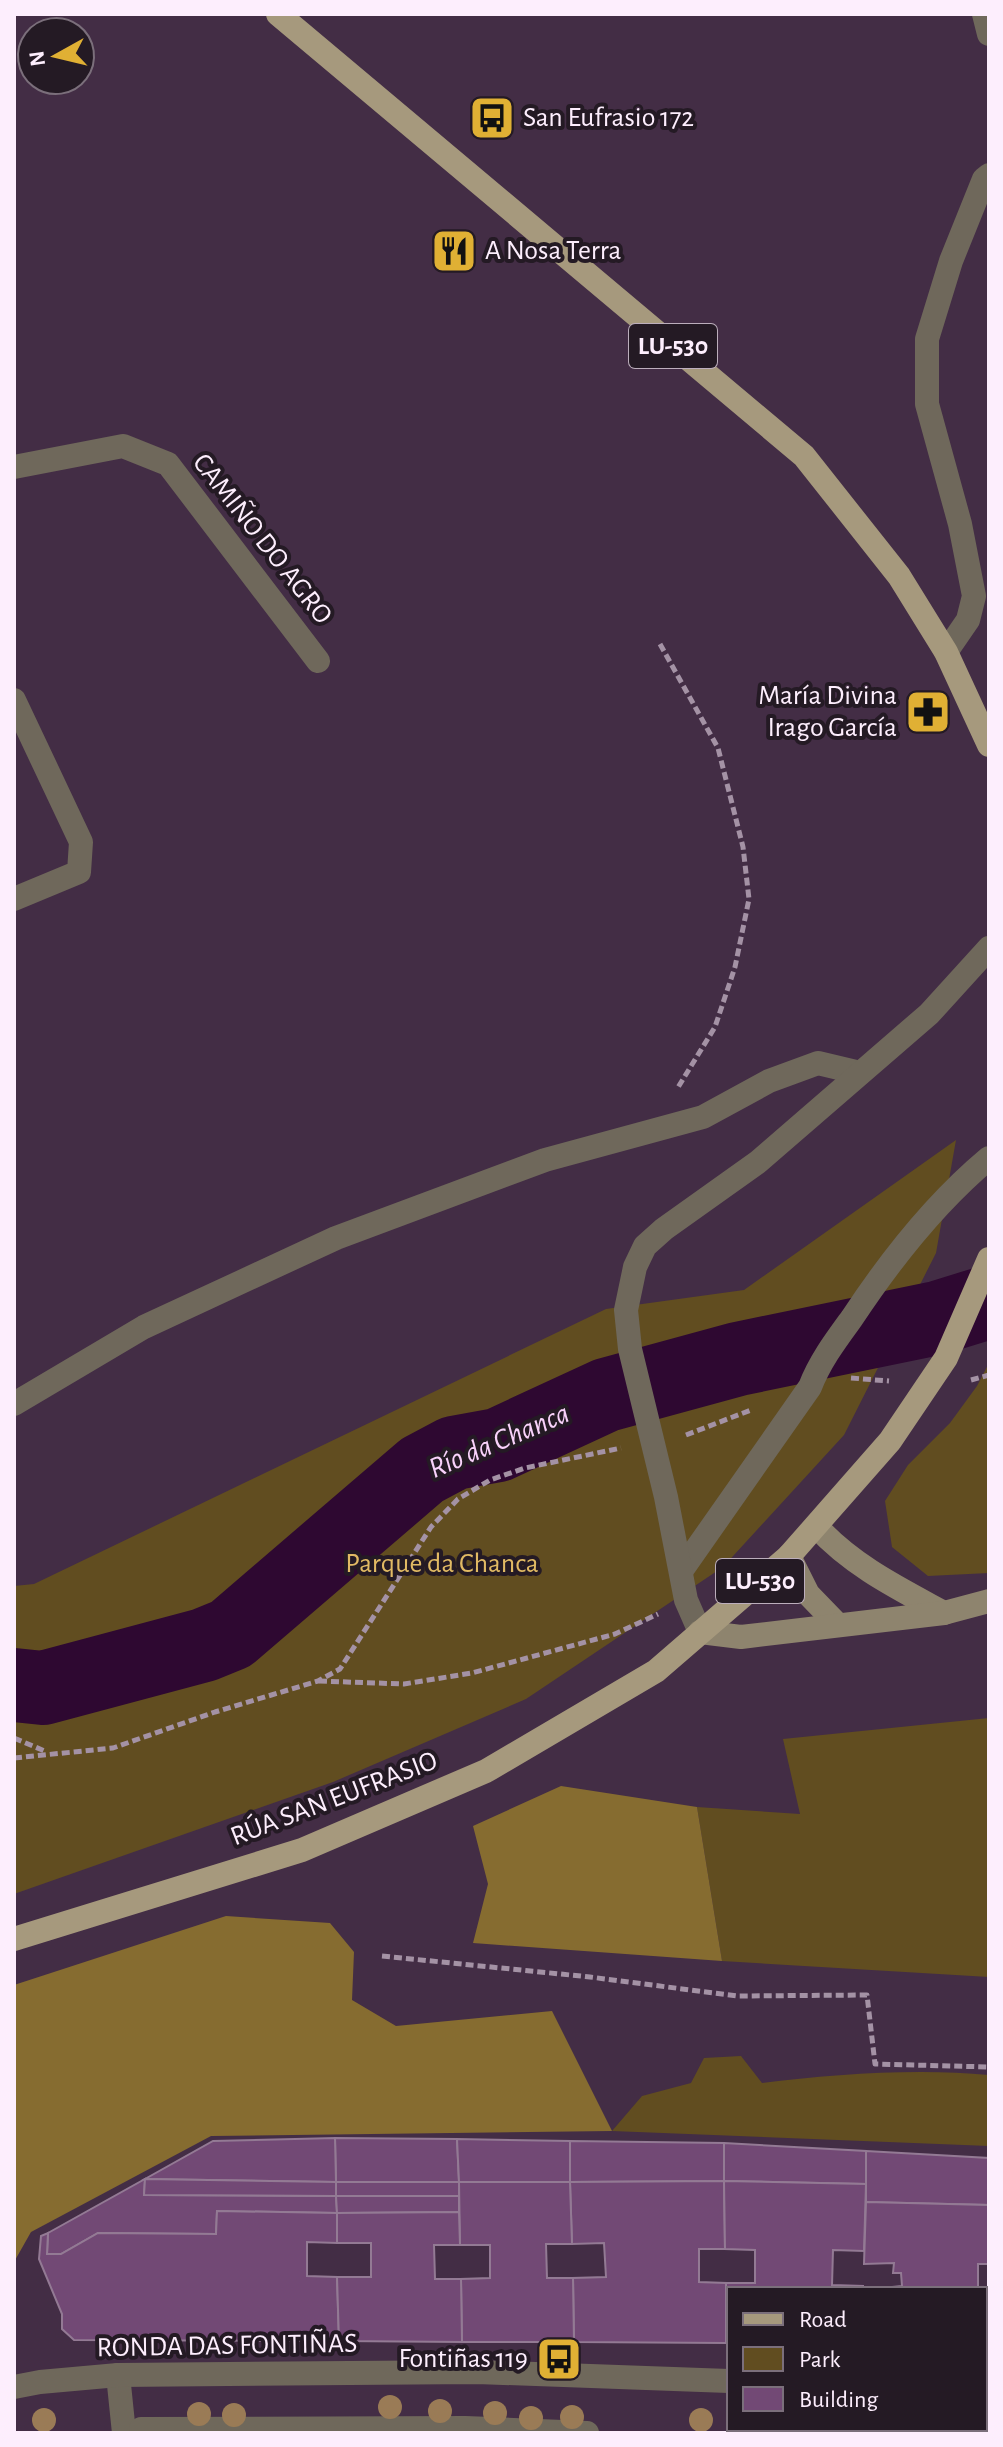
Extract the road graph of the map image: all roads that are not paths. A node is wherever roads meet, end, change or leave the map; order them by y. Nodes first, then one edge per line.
1 (278, 14) edge
2 (984, 14) edge
3 (989, 34) edge
4 (989, 175) edge
5 (14, 467) edge
6 (946, 652) junction
7 (318, 661) dead end
8 (14, 700) edge
9 (989, 745) edge
10 (14, 899) edge
11 (989, 948) edge
12 (860, 1073) junction
13 (989, 1158) edge
14 (989, 1259) edge
15 (14, 1404) edge
16 (817, 1527) junction
17 (789, 1556) junction
18 (681, 1571) junction
19 (989, 1601) edge
20 (944, 1613) junction
21 (838, 1625) junction
22 (700, 1632) junction
23 (14, 1939) edge
24 (118, 2375) junction
25 (727, 2381) edge
26 (14, 2387) edge
27 (132, 2431) edge
28 (587, 2433) edge

1 - 6 main road, LU-530
2 - 3 street
4 - 6 street
5 - 7 street, CAMIÑO DO AGRO
6 - 9 main road, LU-530
8 - 10 street
11 - 12 street
12 - 15 street
12 - 18 street
13 - 18 street
14 - 16 main road, LU-530
16 - 17 main road, LU-530
16 - 20 street
17 - 21 street
17 - 22 main road, LU-530
18 - 22 street
19 - 20 street
20 - 21 street
21 - 22 street
22 - 23 main road, RÚA SAN EUFRASIO
24 - 25 street, RONDA DAS FONTIÑAS
24 - 26 street, RONDA DAS FONTIÑAS
24 - 27 street
27 - 28 street

